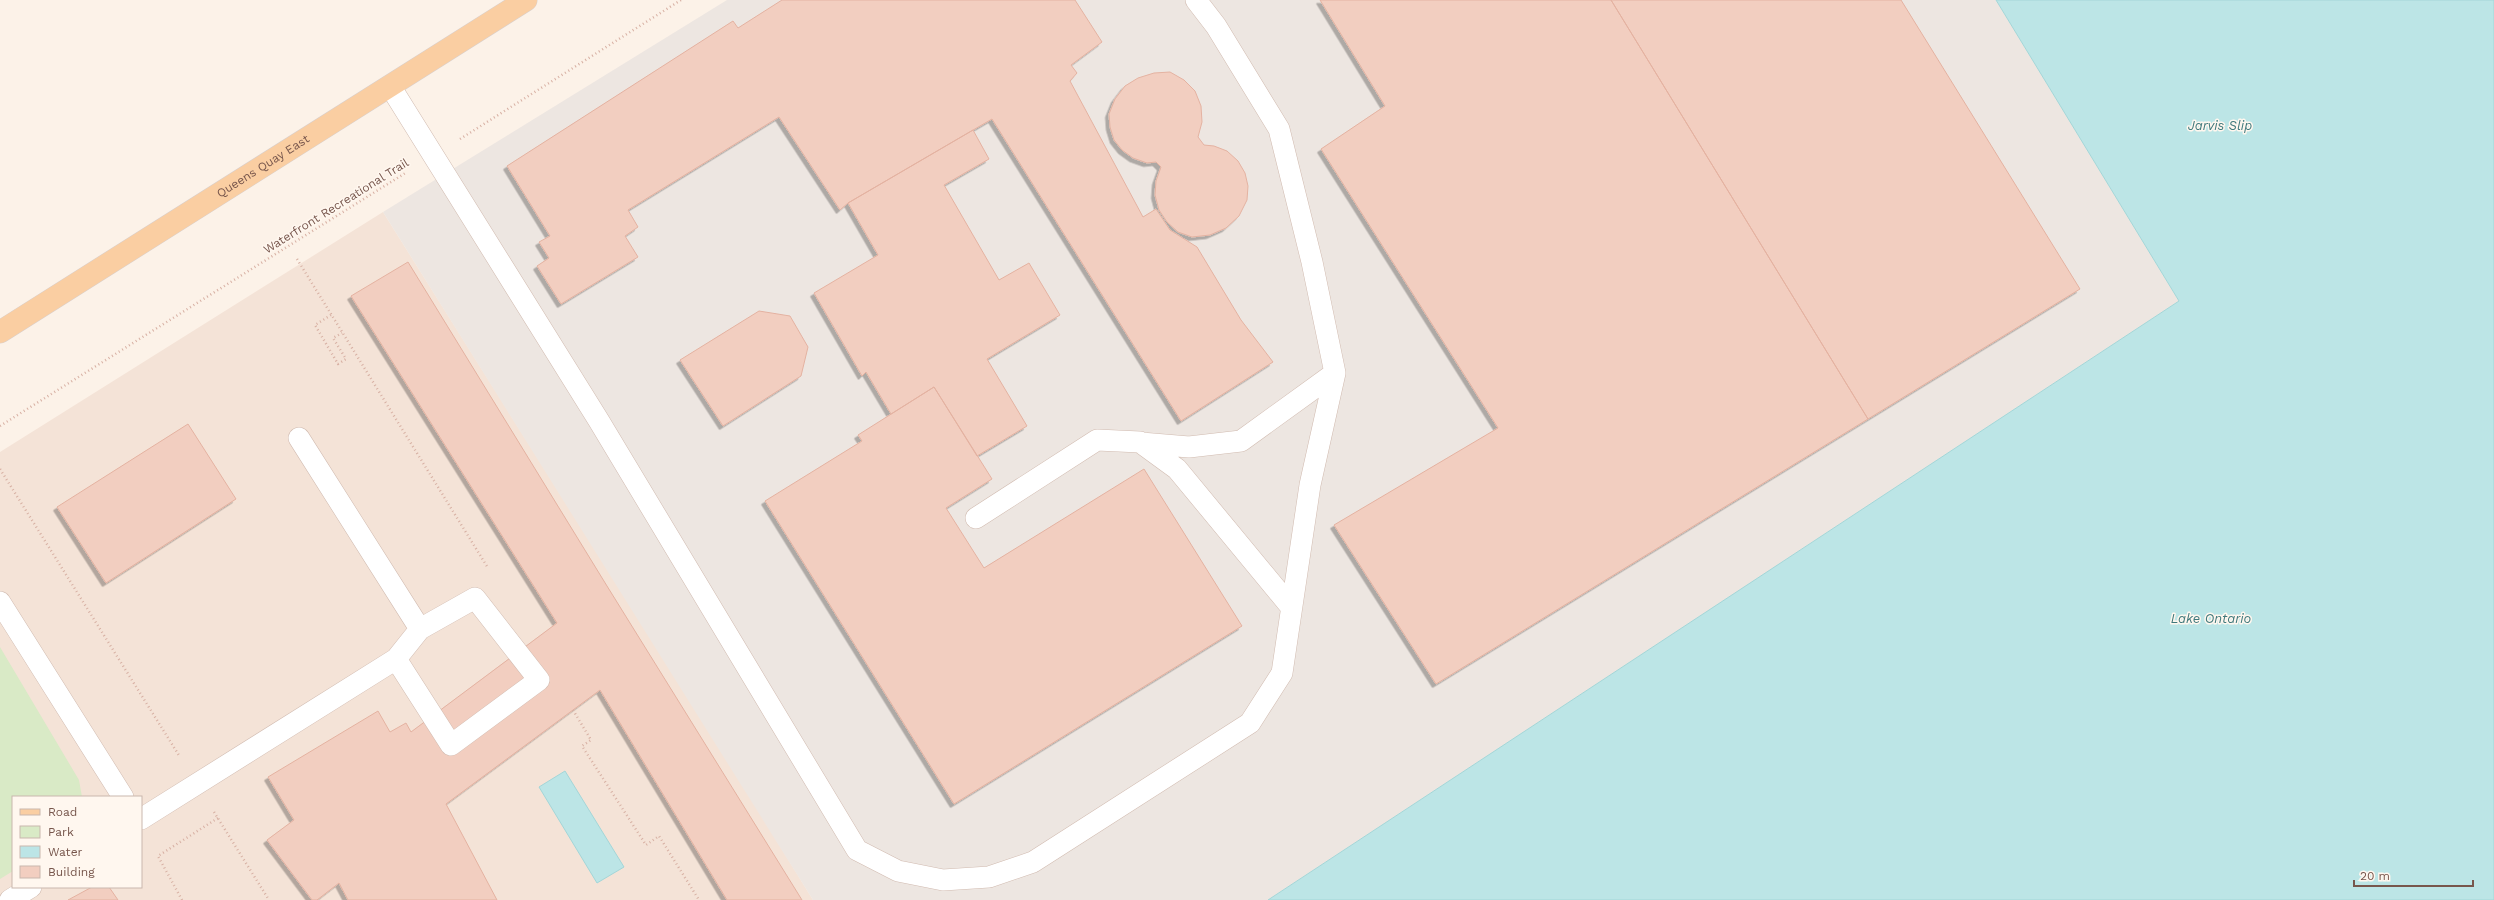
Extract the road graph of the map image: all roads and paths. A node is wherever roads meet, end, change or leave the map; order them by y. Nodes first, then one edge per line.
1 (526, 0) edge
2 (681, 0) edge
3 (1196, 0) edge
4 (390, 86) junction
5 (433, 156) junction
6 (297, 259) dead end
7 (331, 315) junction
8 (0, 332) edge
9 (342, 333) junction
10 (1335, 373) junction
11 (0, 426) edge
12 (299, 438) dead end
13 (1140, 442) junction
14 (0, 469) edge
15 (976, 518) dead end
16 (475, 598) junction
17 (0, 602) edge
18 (1292, 608) junction
19 (420, 629) junction
20 (396, 660) junction
21 (573, 710) dead end
22 (197, 784) junction
23 (122, 796) edge
24 (142, 818) edge
25 (218, 818) junction
26 (29, 888) edge
27 (10, 900) edge
28 (182, 900) edge
29 (268, 900) edge
30 (699, 900) edge

1 - 4 main road, Queens Quay East
2 - 5 path, Waterfront Recreational Trail
3 - 10 lane
4 - 5 lane
4 - 8 main road, Queens Quay East
5 - 11 path, Waterfront Recreational Trail
5 - 18 lane
6 - 7 path
7 - 9 path
7 - 9 path
9 - 16 path
10 - 13 lane
10 - 18 lane
12 - 19 lane
13 - 15 lane
13 - 18 lane
14 - 22 path
16 - 19 lane
16 - 20 lane
17 - 23 lane
19 - 20 lane
20 - 22 lane
21 - 30 path
22 - 24 lane
22 - 25 path
25 - 28 path
25 - 29 path
26 - 27 lane

